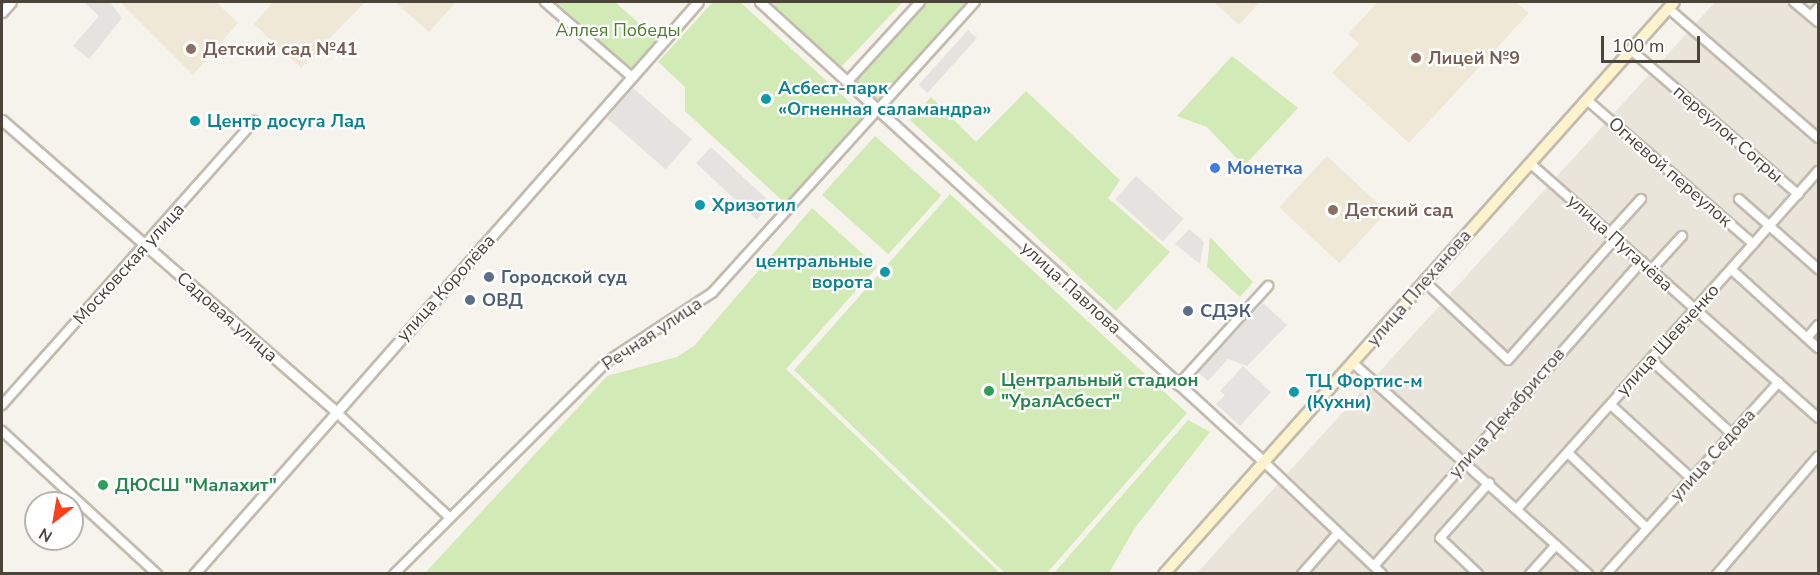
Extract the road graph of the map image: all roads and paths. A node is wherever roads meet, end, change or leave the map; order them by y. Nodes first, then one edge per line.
1 (11, 2) edge
2 (545, 2) edge
3 (698, 2) edge
4 (760, 2) edge
5 (920, 2) edge
6 (975, 2) edge
7 (1794, 2) edge
8 (1671, 5) edge
9 (1818, 8) edge
10 (2, 12) edge
11 (1811, 16) junction
12 (1818, 22) edge
13 (1631, 50) junction
14 (632, 77) junction
15 (847, 82) junction
16 (1587, 100) junction
17 (877, 111) junction
18 (2, 120) edge
19 (254, 121) dead end
20 (1818, 138) edge
21 (1530, 163) junction
22 (1818, 171) edge
23 (1798, 194) junction
24 (1641, 199) dead end
25 (1739, 199) dead end
26 (1770, 225) junction
27 (1613, 235) junction
28 (1682, 236) dead end
29 (1753, 244) junction
30 (146, 246) junction
31 (1642, 261) junction
32 (1651, 270) junction
33 (1732, 270) junction
34 (1818, 270) edge
35 (1424, 281) junction
36 (1268, 286) dead end
37 (1695, 310) junction
38 (1818, 325) edge
39 (1807, 338) junction
40 (1818, 348) edge
41 (1651, 360) junction
42 (1353, 363) junction
43 (1779, 382) junction
44 (1178, 385) junction
45 (2, 405) edge
46 (1611, 405) junction
47 (335, 411) junction
48 (1818, 418) edge
49 (2, 431) edge
50 (1732, 434) junction
51 (1568, 453) junction
52 (1818, 456) edge
53 (1263, 461) junction
54 (1464, 461) junction
55 (1692, 479) junction
56 (1489, 483) junction
57 (1517, 509) junction
58 (449, 517) junction
59 (1647, 528) junction
60 (1338, 533) junction
61 (1556, 545) junction
62 (1374, 566) junction
63 (157, 573) edge
64 (194, 573) edge
65 (394, 573) edge
66 (1164, 573) edge
67 (1302, 573) edge
68 (1382, 573) edge
69 (1478, 573) edge
70 (1530, 573) edge
71 (1588, 573) edge
72 (1606, 573) edge
73 (1717, 573) edge

1 - 10 street
2 - 14 street
3 - 14 street, улица Королёва
4 - 15 street, улица Павлова
5 - 15 street
6 - 17 street, Речная улица
7 - 11 street
8 - 13 main road, улица Плеханова
8 - 20 street
9 - 11 street
11 - 12 street
13 - 16 main road, улица Плеханова
13 - 23 street, переулок Согры
14 - 47 street, улица Королёва
15 - 17 street, улица Павлова
16 - 21 main road, улица Плеханова
16 - 29 street, Огневой переулок
17 - 44 street, улица Павлова
17 - 58 street, Речная улица
18 - 30 street, Садовая улица
19 - 30 street, Московская улица
21 - 27 street, улица Пугачёва
21 - 35 main road, улица Плеханова
22 - 23 street, улица Шевченко
23 - 26 street, улица Шевченко
24 - 27 street
25 - 26 street, Огневой переулок
26 - 29 street, улица Шевченко
26 - 34 street, Огневой переулок
27 - 31 street, улица Пугачёва
27 - 35 street
28 - 32 street
29 - 33 street, улица Шевченко
30 - 45 street, Московская улица
30 - 47 street, Садовая улица
31 - 32 street, улица Пугачёва
31 - 54 street, улица Декабристов
32 - 37 street, улица Пугачёва
33 - 37 street, улица Шевченко
33 - 39 street
35 - 42 main road, улица Плеханова
36 - 44 street
37 - 41 street, улица Шевченко
37 - 43 street, улица Пугачёва
38 - 39 street
39 - 40 street
41 - 46 street, улица Шевченко
41 - 50 street
42 - 53 main road, улица Плеханова
42 - 54 street
43 - 48 street, улица Пугачёва
43 - 50 street, улица Седова
44 - 53 street, улица Павлова
46 - 51 street, улица Шевченко
46 - 55 street
47 - 58 street, Садовая улица
47 - 64 street, улица Королёва
49 - 63 street
50 - 55 street, улица Седова
51 - 57 street, улица Шевченко
51 - 59 street
52 - 73 street
53 - 60 street, улица Павлова
53 - 66 main road, улица Плеханова
54 - 56 street
54 - 62 street, улица Декабристов
55 - 59 street, улица Седова
56 - 57 street
56 - 69 street
57 - 61 street
58 - 65 street, Речная улица
59 - 72 street, улица Седова
60 - 62 street, улица Павлова
60 - 67 street
61 - 70 street
61 - 71 street
62 - 68 street, улица Павлова

